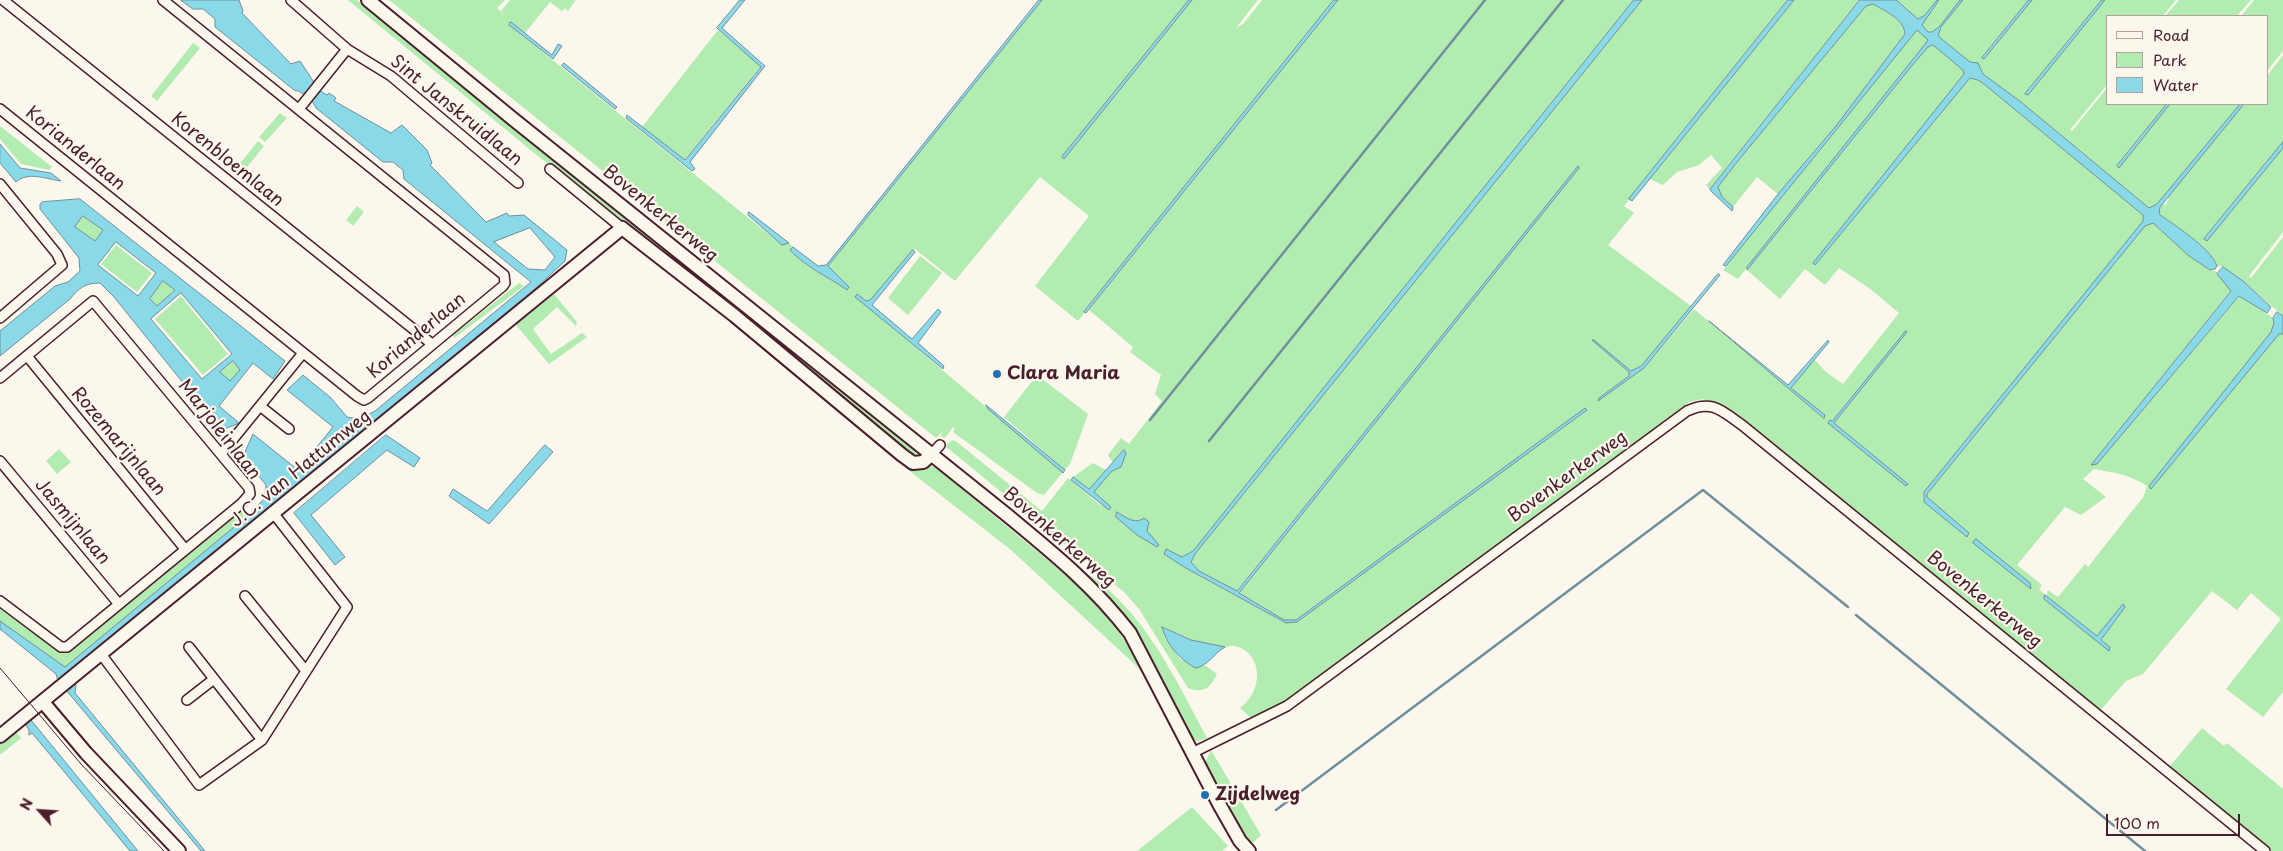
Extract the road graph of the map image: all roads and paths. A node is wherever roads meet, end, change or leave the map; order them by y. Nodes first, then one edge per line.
1 (3, 0) edge
2 (164, 0) edge
3 (291, 0) edge
4 (368, 0) edge
5 (347, 49) junction
6 (0, 109) edge
7 (299, 109) junction
8 (550, 168) dead end
9 (518, 183) dead end
10 (0, 184) edge
11 (622, 228) junction
12 (0, 318) edge
13 (432, 344) junction
14 (303, 353) junction
15 (26, 356) junction
16 (0, 378) edge
17 (260, 406) junction
18 (289, 428) dead end
19 (936, 449) junction
20 (221, 454) junction
21 (0, 461) edge
22 (274, 514) junction
23 (185, 549) junction
24 (245, 596) dead end
25 (0, 602) edge
26 (118, 603) junction
27 (189, 647) dead end
28 (101, 654) junction
29 (306, 670) junction
30 (214, 679) junction
31 (187, 700) dead end
32 (43, 702) junction
33 (0, 736) edge
34 (262, 740) junction
35 (1192, 753) junction
36 (179, 851) edge
37 (1249, 851) edge
38 (2265, 851) edge

1 - 13 street, Korenbloemlaan
2 - 7 street, Korianderlaan
3 - 5 street, Sint Janskruidlaan
4 - 19 street, Bovenkerkerweg
5 - 7 street
5 - 9 street, Sint Janskruidlaan
6 - 14 street, Korianderlaan
7 - 13 street, Korianderlaan
8 - 11 street, Bovenkerkerweg
10 - 12 street
11 - 19 street, Bovenkerkerweg
11 - 22 street, J.C. van Hattumweg
13 - 14 street, Korianderlaan
14 - 17 street
15 - 16 street, Marjoleinlaan
15 - 20 street, Marjoleinlaan
15 - 23 street, Rozemarijnlaan
17 - 18 street
17 - 20 street
19 - 35 street, Bovenkerkerweg
20 - 23 street, Marjoleinlaan
21 - 26 street, Jasmijnlaan
22 - 28 street, J.C. van Hattumweg
22 - 29 street
23 - 26 street, Marjoleinlaan
24 - 29 street
25 - 26 street, Marjoleinlaan
27 - 30 street
28 - 32 street, J.C. van Hattumweg
28 - 34 street
29 - 34 street
30 - 31 street
30 - 34 street
32 - 33 street, J.C. van Hattumweg
32 - 36 street
35 - 37 street
35 - 38 street, Bovenkerkerweg

